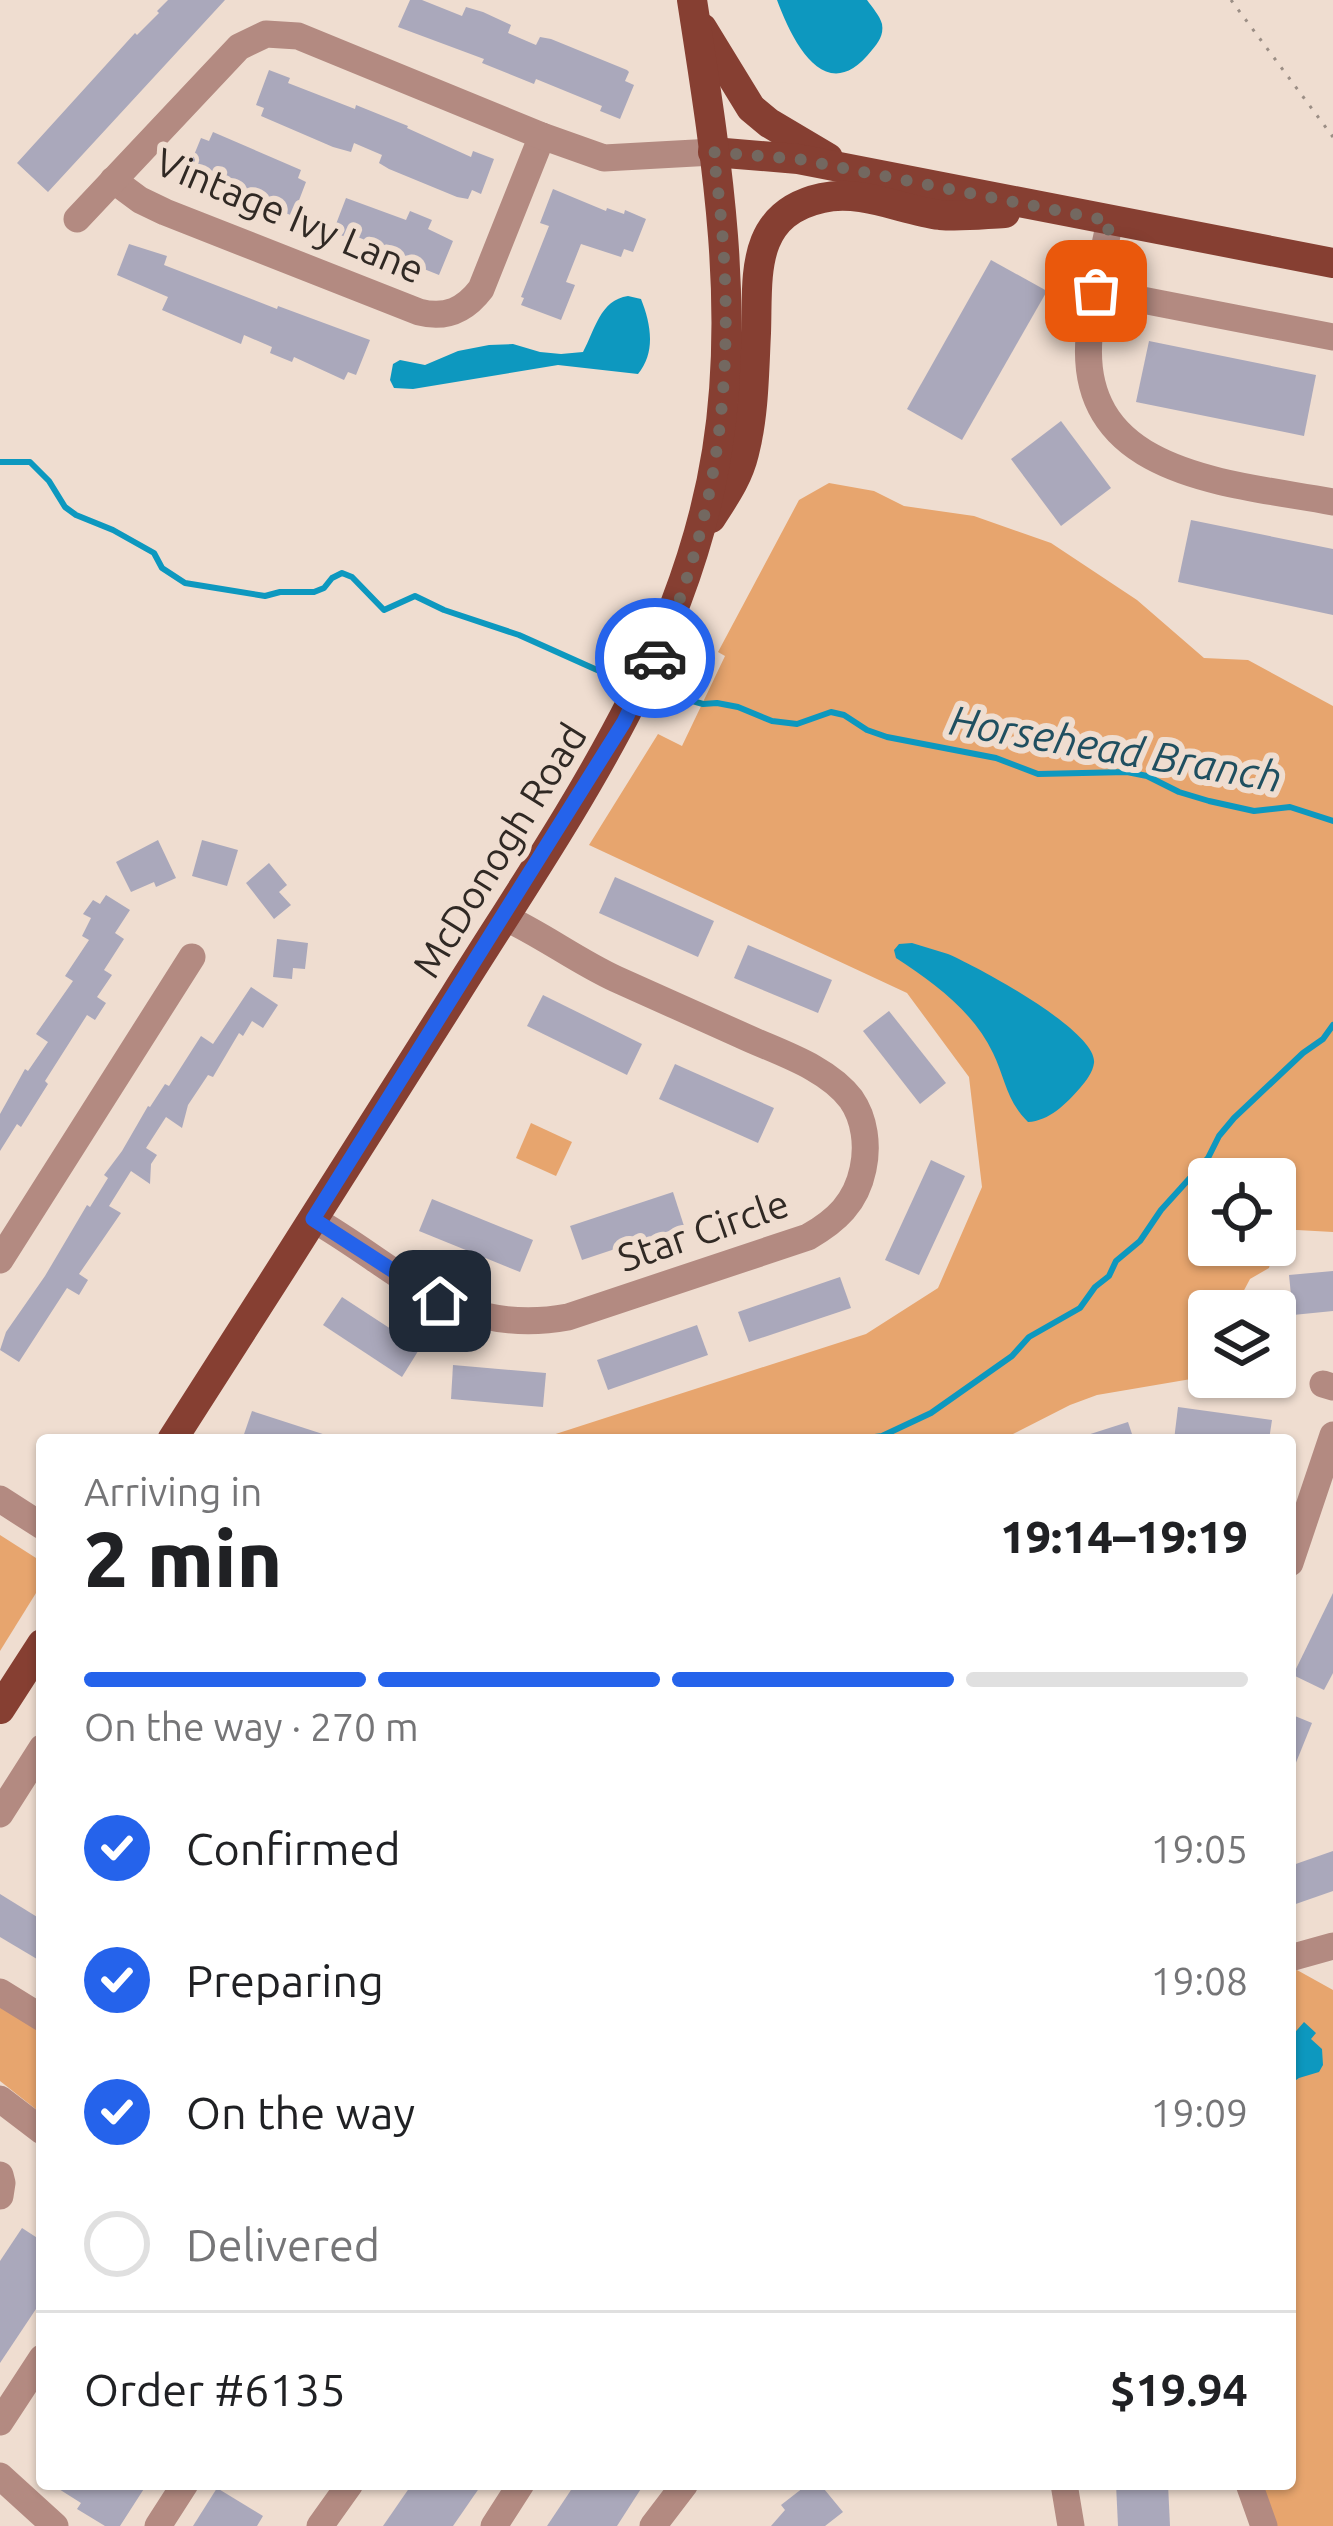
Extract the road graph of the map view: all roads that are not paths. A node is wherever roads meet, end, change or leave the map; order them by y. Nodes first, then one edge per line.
1 (693, 7) edge
2 (542, 136) junction
3 (713, 152) junction
4 (849, 170) junction
5 (113, 180) junction
6 (1062, 211) junction
7 (76, 219) dead end
8 (1110, 221) junction
9 (1333, 263) edge
10 (1096, 291) junction
11 (1333, 337) edge
12 (1333, 502) edge
13 (698, 538) junction
14 (504, 917) junction
15 (192, 957) dead end
16 (313, 1219) junction
17 (0, 1260) edge
18 (176, 1434) edge
19 (1333, 1435) edge
20 (0, 1499) edge
21 (36, 1522) edge
22 (1296, 1527) edge
23 (36, 1653) edge
24 (0, 1709) edge
25 (36, 1757) edge
26 (0, 1814) edge
27 (1333, 1946) edge
28 (1296, 1956) edge
29 (0, 1992) edge
30 (36, 2014) edge
31 (0, 2099) edge
32 (36, 2127) edge
33 (0, 2174) edge
34 (0, 2196) edge
35 (36, 2367) edge
36 (0, 2422) edge
37 (0, 2476) edge
38 (181, 2490) edge
39 (346, 2490) edge
40 (516, 2490) edge
41 (680, 2490) edge
42 (1065, 2490) edge
43 (1251, 2490) edge
44 (55, 2526) edge
45 (158, 2526) edge
46 (320, 2526) edge
47 (494, 2526) edge
48 (653, 2526) edge
49 (1071, 2526) edge
50 (1264, 2526) edge

1 - 3 main road, McDonogh Road
1 - 4 main road
2 - 3 street
2 - 5 street
2 - 5 street, Vintage Ivy Lane
3 - 4 main road
3 - 13 main road, McDonogh Road
4 - 6 main road
5 - 7 street
6 - 8 main road
6 - 13 main road
8 - 9 main road
8 - 10 street
10 - 11 street
10 - 12 street
13 - 14 main road, McDonogh Road
14 - 16 main road, McDonogh Road
14 - 16 street, Star Circle
15 - 17 street
16 - 18 main road, McDonogh Road
19 - 22 street
20 - 21 street
23 - 24 main road
25 - 26 street
27 - 28 street
29 - 30 street
31 - 32 street
33 - 34 street
35 - 36 street
37 - 44 street
38 - 45 street
39 - 46 street
40 - 47 street
41 - 48 street
42 - 49 street
43 - 50 street

